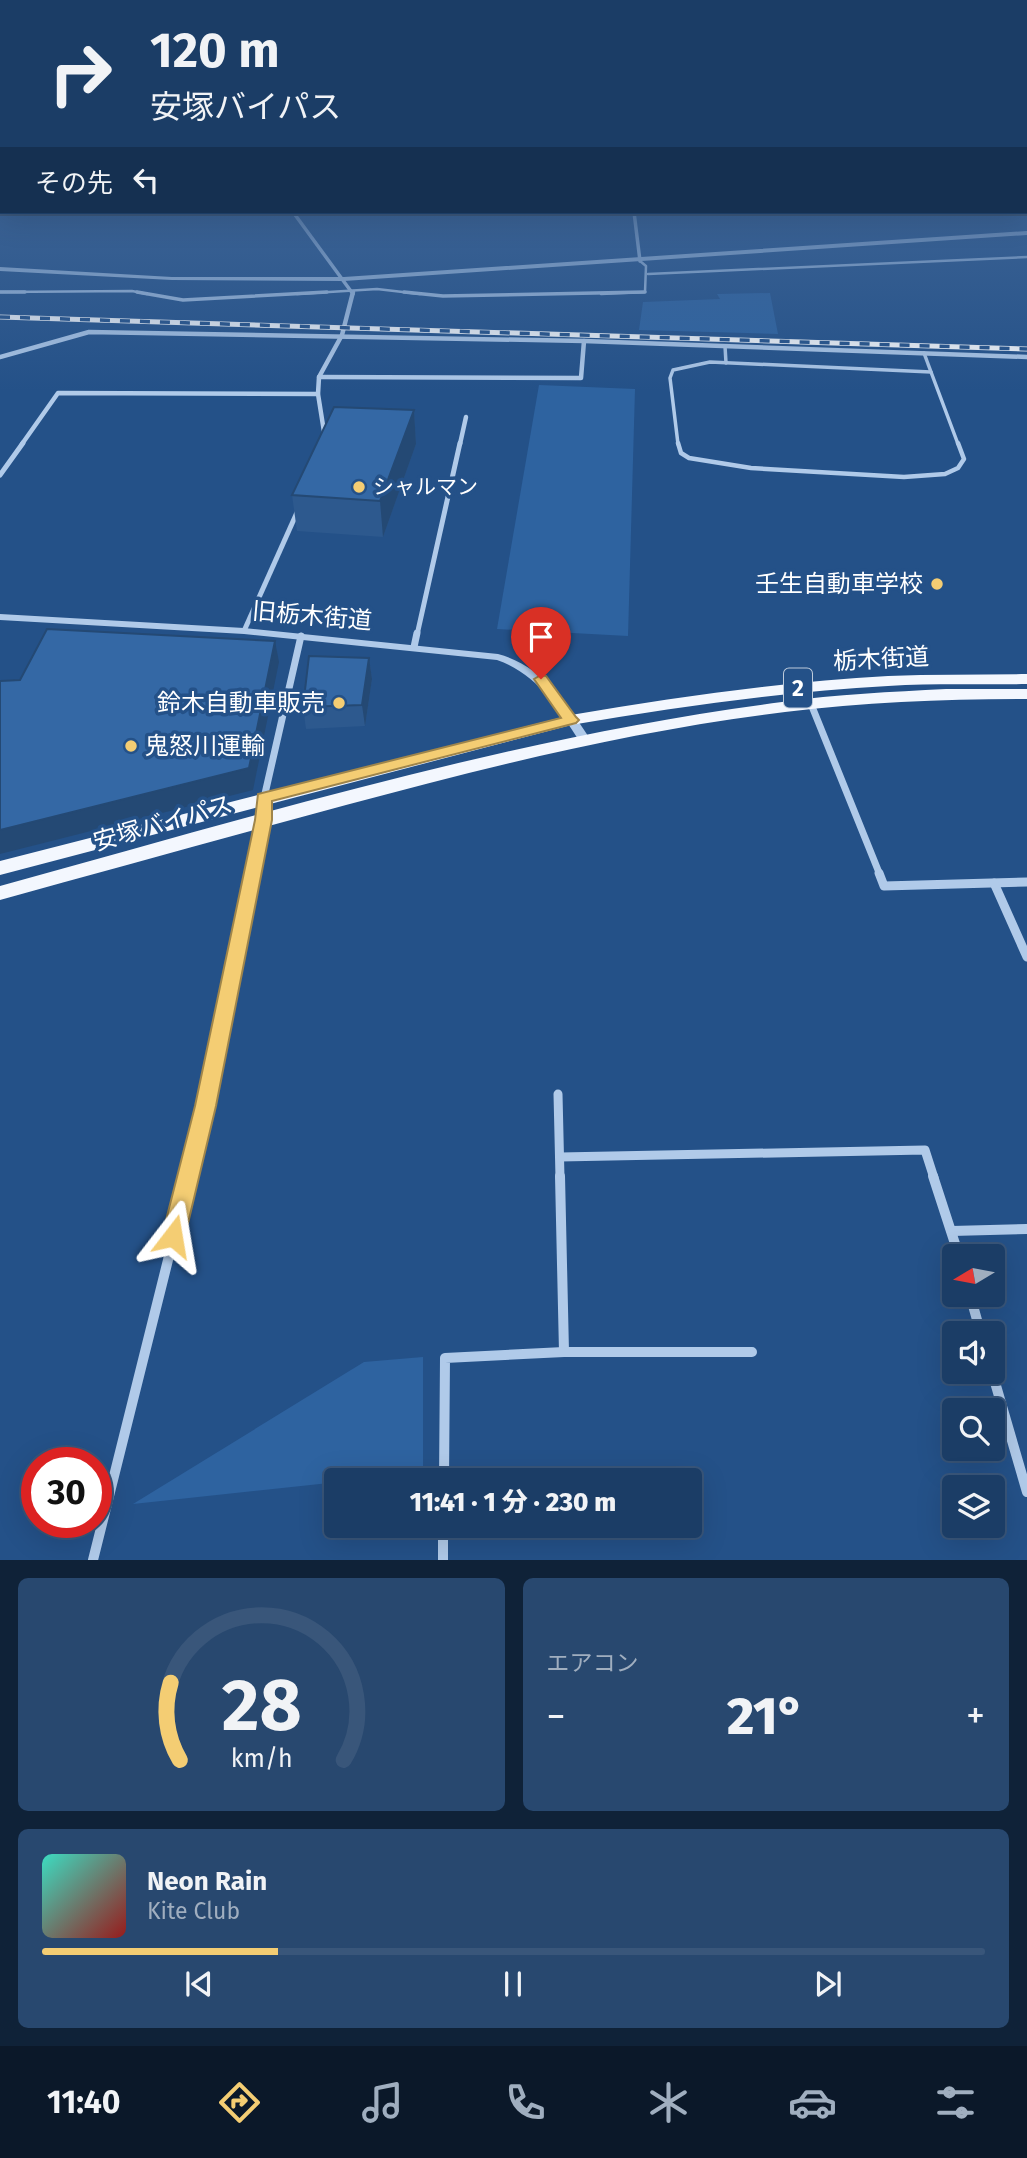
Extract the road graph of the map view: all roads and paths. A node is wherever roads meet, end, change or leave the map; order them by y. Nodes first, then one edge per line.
1 (319, 246) edge
2 (638, 246) edge
3 (850, 246) edge
4 (1027, 257) edge
5 (640, 261) junction
6 (0, 269) edge
7 (648, 274) junction
8 (344, 279) junction
9 (0, 292) edge
10 (353, 292) junction
11 (342, 335) junction
12 (584, 341) junction
13 (725, 346) junction
14 (924, 353) junction
15 (0, 357) edge
16 (1027, 357) edge
17 (726, 363) junction
18 (931, 372) junction
19 (319, 377) junction
20 (318, 394) junction
21 (466, 417) dead end
22 (324, 450) edge
23 (0, 475) edge
24 (303, 498) edge
25 (0, 617) edge
26 (244, 631) junction
27 (301, 636) junction
28 (414, 647) junction
29 (1027, 678) edge
30 (1027, 694) edge
31 (811, 704) junction
32 (571, 720) junction
33 (584, 739) junction
34 (264, 798) junction
35 (264, 820) junction
36 (0, 869) edge
37 (1027, 882) edge
38 (994, 883) junction
39 (0, 893) edge
40 (1027, 957) edge
41 (558, 1094) dead end
42 (559, 1157) junction
43 (1027, 1228) edge
44 (951, 1231) junction
45 (955, 1244) edge
46 (564, 1352) junction
47 (752, 1352) dead end
48 (996, 1384) edge
49 (444, 1468) edge
50 (1027, 1492) edge
51 (443, 1538) edge
52 (93, 1559) edge
53 (443, 1559) edge

1 - 8 street
2 - 5 street
3 - 5 street
4 - 7 lane
5 - 7 lane
5 - 8 street
6 - 8 street
7 - 10 lane
8 - 10 street
9 - 10 lane
10 - 11 street
11 - 12 street
11 - 15 street
11 - 19 street
12 - 13 street
12 - 19 street
13 - 14 street
13 - 17 lane
14 - 16 street
14 - 18 lane
17 - 18 lane
17 - 18 lane
19 - 20 street
20 - 22 street
20 - 23 street
21 - 28 street
24 - 26 street
25 - 26 street, 旧栃木街道
26 - 27 street, 旧栃木街道
27 - 28 street, 旧栃木街道
27 - 34 street
28 - 32 street, 旧栃木街道
29 - 32 main road, 栃木街道 / 2
30 - 31 main road, 栃木街道 / 2
31 - 33 main road, 栃木街道 / 2
31 - 38 street
32 - 33 street, 旧栃木街道
32 - 34 main road, 安塚バイパス / 2
33 - 35 main road, 安塚バイパス / 2
34 - 35 street
34 - 36 main road, 安塚バイパス / 2
35 - 39 main road, 安塚バイパス / 2
35 - 52 street
37 - 38 street
38 - 40 street
41 - 42 street
42 - 44 street
42 - 46 street
43 - 44 street
44 - 45 street
46 - 47 street
46 - 49 street
48 - 50 street
51 - 53 street

